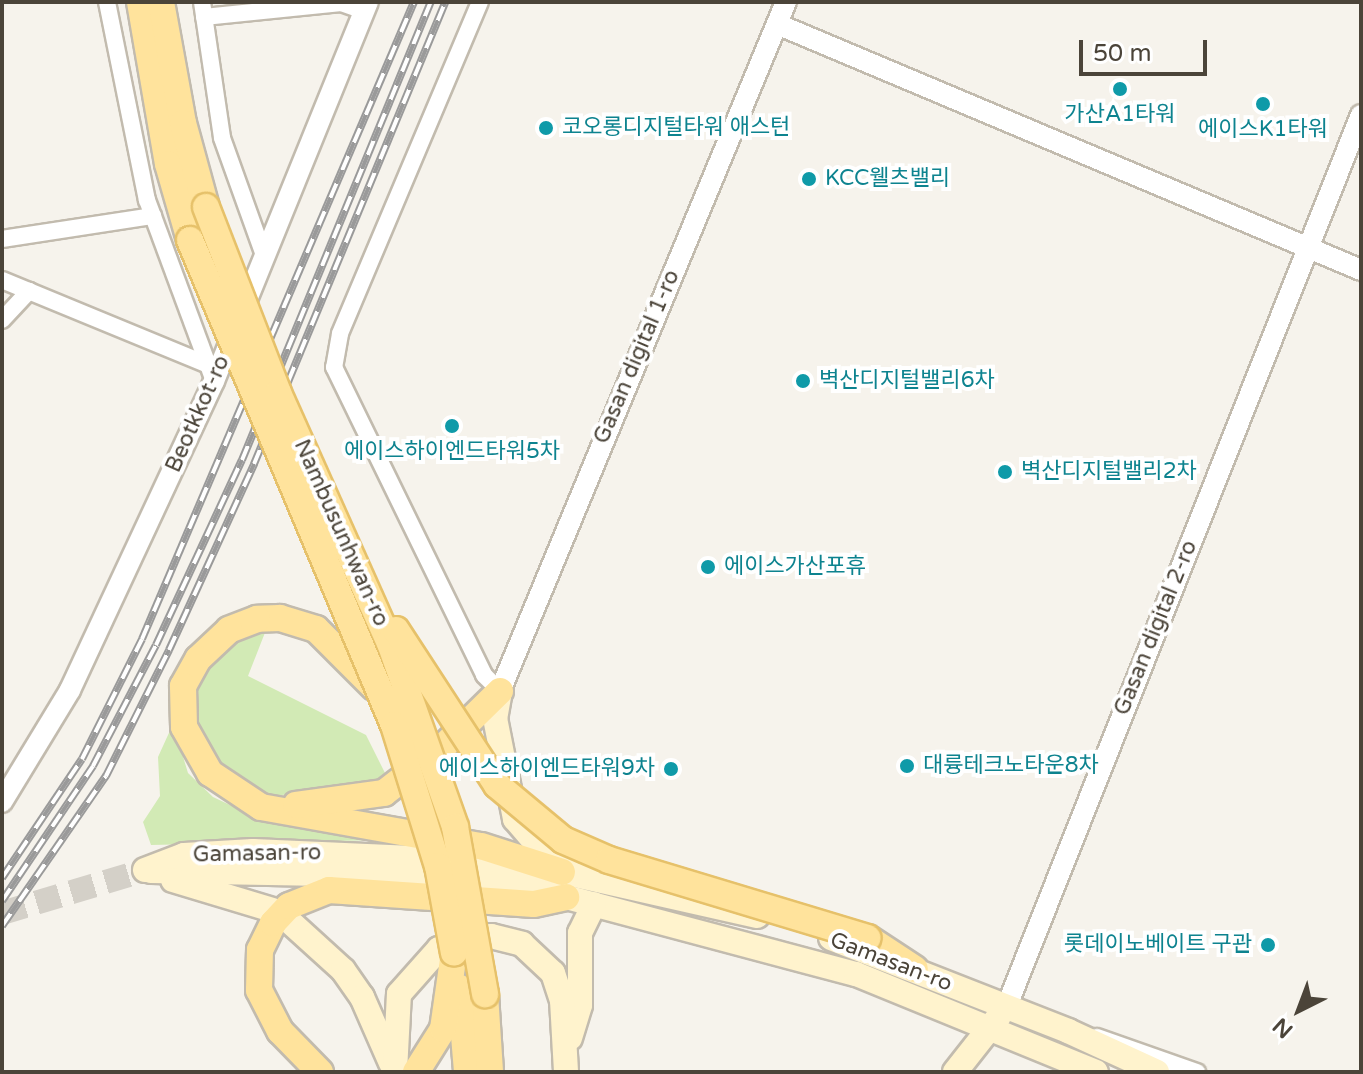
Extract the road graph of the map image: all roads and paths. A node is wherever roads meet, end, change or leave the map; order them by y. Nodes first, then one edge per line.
1 (107, 2) edge
2 (140, 2) edge
3 (161, 2) edge
4 (480, 2) edge
5 (786, 2) edge
6 (366, 7) edge
7 (203, 10) edge
8 (777, 24) junction
9 (1361, 115) edge
10 (153, 216) junction
11 (2, 239) edge
12 (1306, 247) junction
13 (265, 258) junction
14 (1361, 270) edge
15 (2, 280) edge
16 (29, 291) junction
17 (5, 317) edge
18 (210, 372) junction
19 (367, 587) junction
20 (500, 691) junction
21 (384, 700) junction
22 (2, 802) edge
23 (261, 807) junction
24 (570, 882) junction
25 (594, 904) junction
26 (915, 969) junction
27 (408, 984) junction
28 (465, 992) junction
29 (998, 1017) junction
30 (1068, 1031) junction
31 (567, 1060) edge
32 (320, 1072) edge
33 (395, 1072) edge
34 (415, 1072) edge
35 (467, 1072) edge
36 (490, 1072) edge
37 (955, 1072) edge
38 (1095, 1072) edge
39 (1157, 1072) edge
40 (1197, 1072) edge

1 - 10 street
2 - 21 main road, Nambusunhwan-ro, bridge
3 - 19 main road, Nambusunhwan-ro, bridge
4 - 20 street
5 - 8 street, Gasan digital 1-ro
6 - 7 street, Beotkkot-ro
6 - 13 street, Beotkkot-ro
7 - 13 street
8 - 12 street
8 - 20 street, Gasan digital 1-ro
9 - 12 street, Gasan digital 2-ro
10 - 11 street
10 - 18 street
12 - 14 street
12 - 29 street, Gasan digital 2-ro
13 - 18 street, Beotkkot-ro
15 - 16 street
16 - 17 street
16 - 18 street
18 - 22 street, Beotkkot-ro
19 - 26 main road, bridge
19 - 28 main road, Nambusunhwan-ro, bridge
20 - 23 main road
20 - 24 main road
21 - 23 main road, bridge
21 - 28 main road, Nambusunhwan-ro, bridge
23 - 24 main road
24 - 25 main road, Gamasan-ro
24 - 26 main road, Gamasan-ro
24 - 32 main road
24 - 33 main road, Gamasan-ro
25 - 29 main road, Gamasan-ro
25 - 31 main road
26 - 29 main road, Gamasan-ro
27 - 31 main road
27 - 33 main road
27 - 34 main road
28 - 34 main road
28 - 35 main road, Nambusunhwan-ro
28 - 36 main road, Nambusunhwan-ro
29 - 30 main road, Gamasan-ro
29 - 37 main road
29 - 38 main road, Gamasan-ro
30 - 39 main road, Gamasan-ro
30 - 40 street

